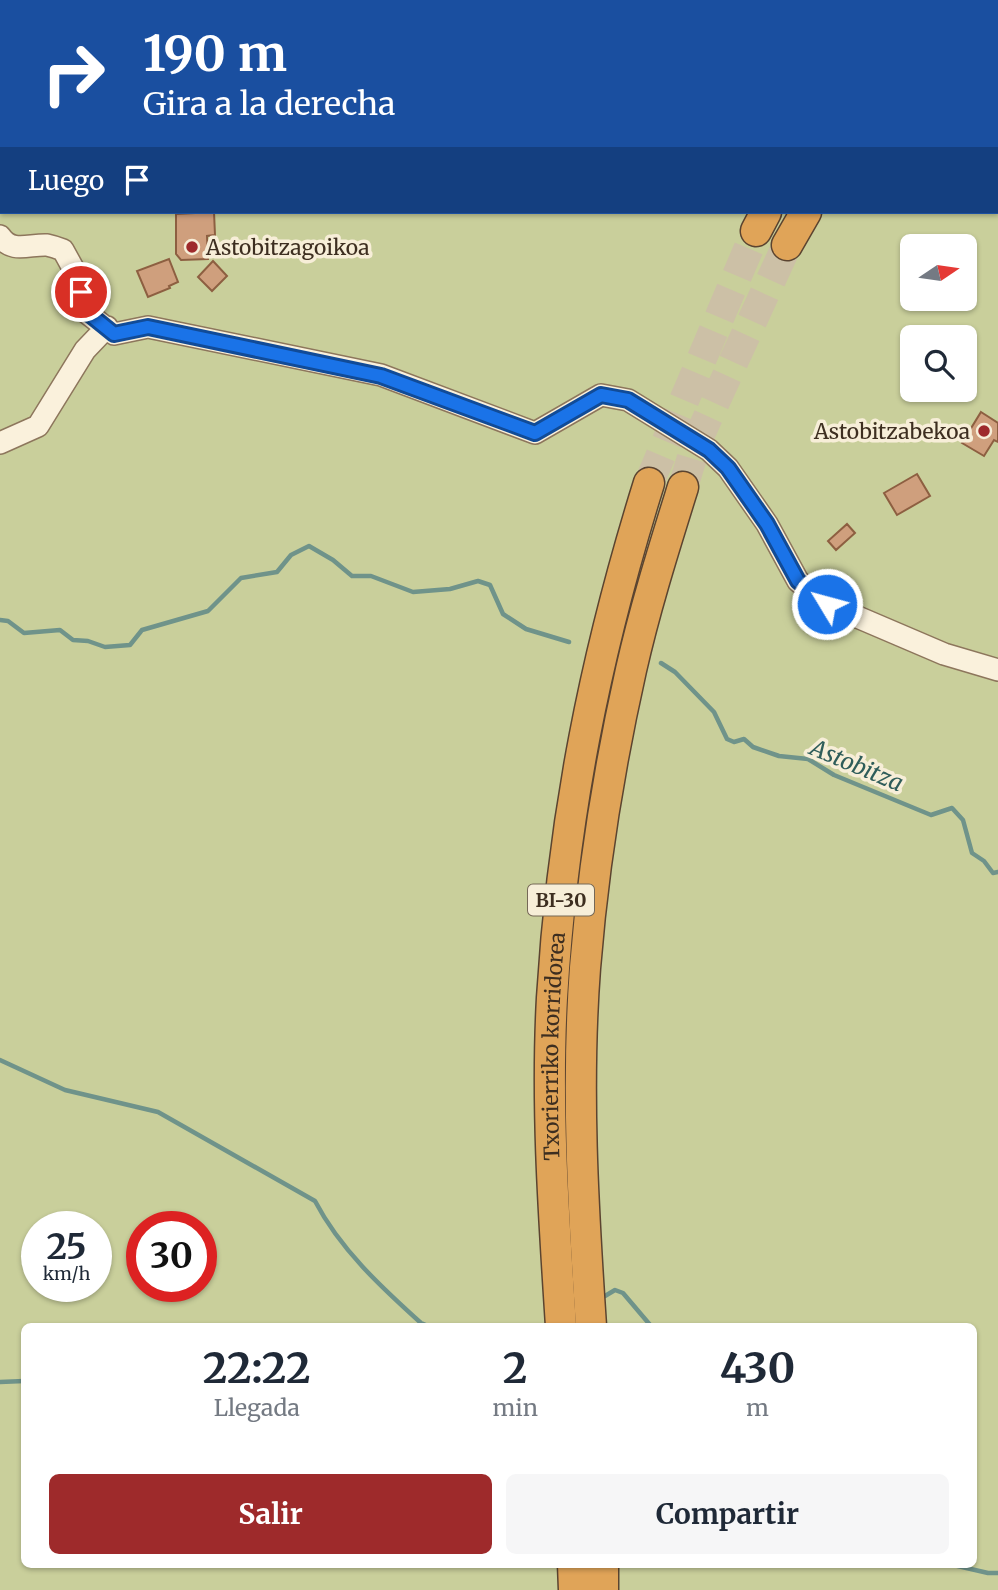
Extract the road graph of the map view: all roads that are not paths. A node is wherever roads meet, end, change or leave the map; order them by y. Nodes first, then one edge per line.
1 (805, 214) edge
2 (0, 236) edge
3 (787, 245) tunnel mouth
4 (107, 327) junction
5 (0, 443) edge
6 (649, 483) tunnel mouth
7 (683, 487) tunnel mouth
8 (998, 670) edge
9 (561, 1323) edge
10 (591, 1323) edge
11 (573, 1568) edge
12 (603, 1568) edge
13 (574, 1590) edge
14 (603, 1590) edge

1 - 3 highway
2 - 4 street
4 - 5 street
4 - 8 street
6 - 9 highway, Txorierriko korridorea / BI-30
7 - 10 highway, Txorierriko korridorea / BI-30
11 - 13 highway
12 - 14 highway

